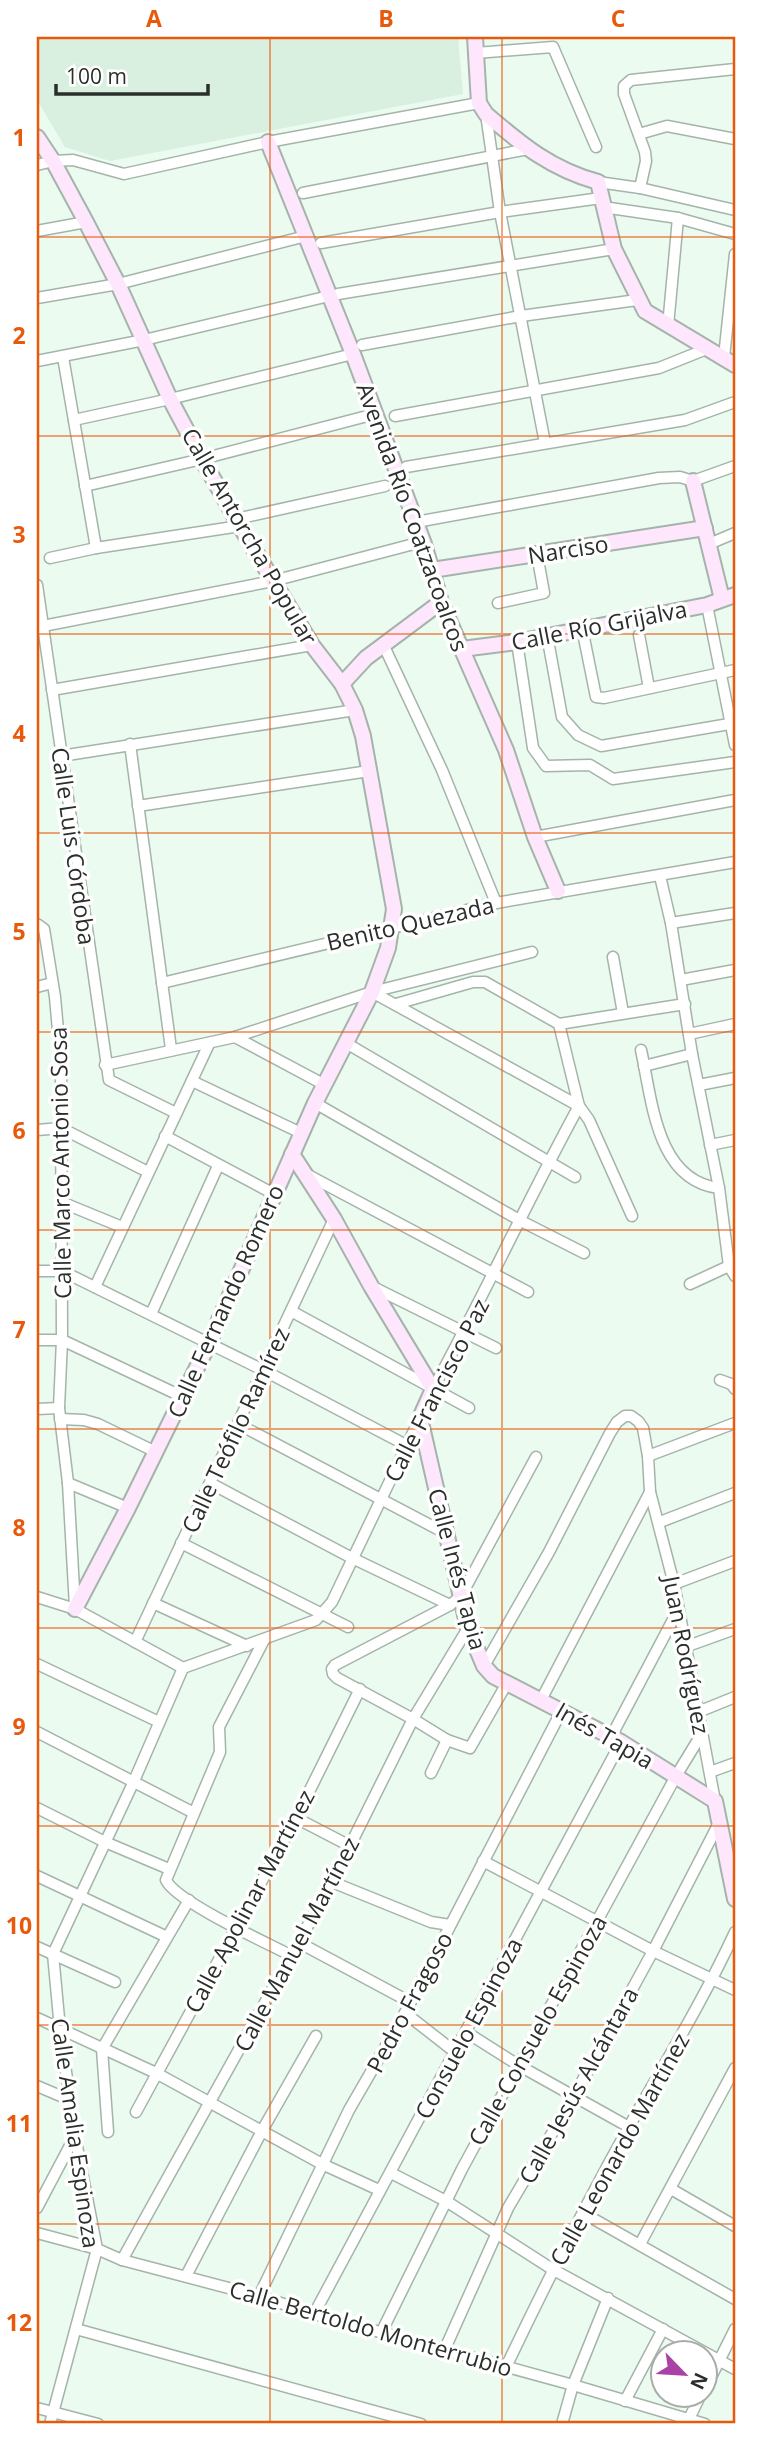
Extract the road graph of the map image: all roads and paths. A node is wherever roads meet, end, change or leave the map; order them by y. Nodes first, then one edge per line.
1 (475, 37) edge
2 (476, 54) junction
3 (735, 69) edge
4 (482, 109) junction
5 (639, 134) junction
6 (37, 137) edge
7 (735, 139) edge
8 (268, 142) junction
9 (596, 147) dead end
10 (528, 149) junction
11 (492, 157) junction
12 (53, 161) junction
13 (37, 165) edge
14 (598, 182) junction
15 (640, 188) junction
16 (303, 193) dead end
17 (602, 202) junction
18 (735, 210) edge
19 (500, 212) junction
20 (678, 218) junction
21 (86, 222) junction
22 (37, 231) edge
23 (735, 233) edge
24 (306, 236) junction
25 (321, 243) dead end
26 (614, 249) junction
27 (735, 254) edge
28 (510, 265) junction
29 (118, 284) junction
30 (334, 295) junction
31 (37, 298) edge
32 (637, 300) junction
33 (521, 316) junction
34 (668, 326) junction
35 (144, 340) junction
36 (709, 348) junction
37 (357, 349) junction
38 (63, 357) junction
39 (37, 361) edge
40 (730, 361) edge
41 (535, 392) junction
42 (170, 399) junction
43 (735, 402) edge
44 (375, 414) junction
45 (395, 416) dead end
46 (74, 420) junction
47 (545, 443) junction
48 (202, 459) junction
49 (735, 466) edge
50 (406, 467) dead end
51 (693, 481) junction
52 (85, 486) junction
53 (385, 486) dead end
54 (416, 522) junction
55 (238, 523) junction
56 (705, 528) junction
57 (735, 533) edge
58 (410, 544) dead end
59 (709, 544) junction
60 (96, 548) junction
61 (537, 554) junction
62 (50, 558) dead end
63 (432, 570) junction
64 (273, 581) junction
65 (37, 584) edge
66 (729, 597) edge
67 (441, 602) junction
68 (498, 603) dead end
69 (707, 605) junction
70 (43, 626) junction
71 (582, 628) junction
72 (547, 635) junction
73 (639, 635) dead end
74 (517, 642) junction
75 (383, 643) junction
76 (312, 645) junction
77 (462, 649) junction
78 (735, 670) edge
79 (719, 673) junction
80 (342, 684) junction
81 (649, 688) junction
82 (52, 690) junction
83 (355, 710) junction
84 (733, 723) edge
85 (130, 744) junction
86 (735, 745) edge
87 (61, 756) junction
88 (735, 762) edge
89 (369, 771) junction
90 (735, 800) edge
91 (138, 806) junction
92 (535, 836) junction
93 (735, 862) edge
94 (660, 876) junction
95 (558, 891) junction
96 (496, 903) junction
97 (735, 913) edge
98 (671, 923) junction
99 (37, 924) edge
100 (393, 926) junction
101 (532, 952) dead end
102 (613, 957) dead end
103 (735, 970) edge
104 (681, 980) junction
105 (52, 983) junction
106 (162, 983) junction
107 (37, 988) edge
108 (372, 992) junction
109 (396, 1004) junction
110 (685, 1004) junction
111 (623, 1013) junction
112 (559, 1024) junction
113 (735, 1024) edge
114 (689, 1034) junction
115 (235, 1037) junction
116 (346, 1043) junction
117 (209, 1044) junction
118 (172, 1049) junction
119 (641, 1049) dead end
120 (692, 1054) junction
121 (105, 1065) junction
122 (645, 1066) junction
123 (735, 1078) edge
124 (192, 1081) junction
125 (325, 1084) junction
126 (699, 1084) junction
127 (314, 1103) junction
128 (579, 1106) junction
129 (176, 1113) junction
130 (61, 1128) junction
131 (37, 1129) edge
132 (301, 1133) junction
133 (165, 1136) junction
134 (735, 1140) edge
135 (710, 1145) junction
136 (292, 1154) junction
137 (548, 1163) junction
138 (218, 1166) junction
139 (148, 1172) junction
140 (306, 1174) junction
141 (575, 1177) dead end
142 (719, 1188) junction
143 (274, 1194) junction
144 (61, 1202) junction
145 (632, 1216) dead end
146 (334, 1219) junction
147 (521, 1221) junction
148 (122, 1227) junction
149 (584, 1253) dead end
150 (729, 1266) junction
151 (37, 1271) edge
152 (62, 1271) junction
153 (494, 1275) junction
154 (735, 1276) edge
155 (690, 1284) dead end
156 (371, 1286) junction
157 (95, 1287) junction
158 (528, 1292) dead end
159 (291, 1311) junction
160 (151, 1314) junction
161 (465, 1331) junction
162 (37, 1340) edge
163 (62, 1340) junction
164 (209, 1343) junction
165 (496, 1348) dead end
166 (263, 1370) junction
167 (720, 1380) dead end
168 (735, 1389) edge
169 (433, 1390) junction
170 (183, 1397) junction
171 (59, 1408) junction
172 (469, 1408) dead end
173 (37, 1409) edge
174 (421, 1418) junction
175 (60, 1419) junction
176 (735, 1423) edge
177 (238, 1424) junction
178 (406, 1445) junction
179 (156, 1452) junction
180 (648, 1456) junction
181 (536, 1457) dead end
182 (68, 1483) junction
183 (210, 1483) junction
184 (650, 1492) junction
185 (735, 1493) edge
186 (381, 1500) junction
187 (128, 1508) junction
188 (660, 1522) junction
189 (447, 1534) junction
190 (181, 1543) junction
191 (352, 1558) junction
192 (735, 1561) edge
193 (674, 1584) junction
194 (37, 1597) edge
195 (456, 1601) junction
196 (153, 1603) junction
197 (75, 1609) junction
198 (677, 1611) junction
199 (323, 1614) junction
200 (348, 1627) dead end
201 (468, 1628) junction
202 (735, 1629) edge
203 (264, 1640) junction
204 (135, 1642) junction
205 (247, 1646) junction
206 (685, 1647) junction
207 (37, 1664) edge
208 (183, 1668) junction
209 (488, 1671) junction
210 (507, 1683) junction
211 (360, 1689) junction
212 (735, 1697) edge
213 (541, 1700) junction
214 (562, 1710) junction
215 (698, 1712) junction
216 (413, 1718) junction
217 (159, 1722) junction
218 (37, 1732) edge
219 (701, 1735) junction
220 (447, 1740) junction
221 (616, 1740) junction
222 (735, 1763) edge
223 (710, 1772) junction
224 (431, 1773) dead end
225 (676, 1776) junction
226 (134, 1781) junction
227 (715, 1801) junction
228 (37, 1808) edge
229 (194, 1813) junction
230 (296, 1818) junction
231 (719, 1822) junction
232 (729, 1839) edge
233 (105, 1842) junction
234 (349, 1846) junction
235 (483, 1861) junction
236 (169, 1869) junction
237 (37, 1876) edge
238 (332, 1882) junction
239 (541, 1891) junction
240 (81, 1896) junction
241 (735, 1899) edge
242 (189, 1900) junction
243 (597, 1920) junction
244 (450, 1925) junction
245 (236, 1927) junction
246 (735, 1932) edge
247 (167, 1937) junction
248 (298, 1942) junction
249 (37, 1947) edge
250 (653, 1951) junction
251 (53, 1954) junction
252 (290, 1955) junction
253 (713, 1979) junction
254 (115, 1982) dead end
255 (735, 1990) edge
256 (410, 2002) junction
257 (405, 2013) junction
258 (37, 2018) edge
259 (60, 2029) junction
260 (466, 2032) junction
261 (316, 2036) dead end
262 (102, 2049) junction
263 (455, 2052) junction
264 (518, 2065) junction
265 (735, 2068) edge
266 (156, 2073) junction
267 (37, 2086) edge
268 (573, 2096) junction
269 (70, 2101) junction
270 (211, 2101) junction
271 (136, 2112) dead end
272 (629, 2127) junction
273 (263, 2129) junction
274 (107, 2132) dead end
275 (75, 2136) junction
276 (322, 2164) junction
277 (391, 2174) junction
278 (671, 2189) junction
279 (379, 2190) junction
280 (446, 2201) junction
281 (37, 2208) edge
282 (583, 2213) junction
283 (735, 2226) edge
284 (37, 2233) edge
285 (496, 2233) junction
286 (640, 2244) junction
287 (97, 2249) junction
288 (122, 2260) junction
289 (552, 2269) junction
290 (186, 2276) junction
291 (259, 2295) junction
292 (608, 2298) junction
293 (735, 2299) edge
294 (314, 2314) junction
295 (76, 2329) junction
296 (663, 2329) junction
297 (735, 2329) edge
298 (382, 2331) junction
299 (679, 2338) edge
300 (444, 2351) junction
301 (720, 2358) edge
302 (506, 2367) junction
303 (573, 2385) junction
304 (625, 2401) junction
305 (37, 2408) edge
306 (695, 2408) edge
307 (52, 2412) junction
308 (689, 2419) junction
309 (50, 2424) edge
310 (98, 2424) edge
311 (421, 2424) edge
312 (562, 2424) edge
313 (705, 2424) edge

1 - 2 main road
2 - 4 main road
2 - 9 street
3 - 5 street
4 - 8 street
4 - 10 main road
4 - 11 street
5 - 7 street
5 - 15 street
6 - 12 main road, Calle Antorcha Popular
8 - 12 street
8 - 24 main road, Avenida Río Coatzacoalcos
10 - 11 street
10 - 14 main road
11 - 16 street
11 - 19 street
12 - 13 street
12 - 21 main road, Calle Antorcha Popular
14 - 15 street
14 - 17 main road
15 - 18 street
17 - 19 street
17 - 20 street
17 - 26 main road
19 - 25 street
19 - 28 street
20 - 23 street
20 - 34 street
21 - 22 street
21 - 29 main road, Calle Antorcha Popular
24 - 29 street
24 - 30 main road, Avenida Río Coatzacoalcos
26 - 28 street
26 - 32 main road
27 - 40 street
28 - 30 street
28 - 33 street
29 - 31 street
29 - 35 main road, Calle Antorcha Popular
30 - 35 street
30 - 37 main road, Avenida Río Coatzacoalcos
32 - 33 street
32 - 34 main road
33 - 37 street
33 - 41 street
34 - 36 main road
35 - 38 street
35 - 42 main road, Calle Antorcha Popular
36 - 40 main road
36 - 41 street
37 - 42 street
37 - 44 main road, Avenida Río Coatzacoalcos
38 - 39 street
38 - 46 street
41 - 45 street
41 - 47 street
42 - 46 street
42 - 48 main road, Calle Antorcha Popular
43 - 47 street
44 - 48 street
44 - 54 main road, Avenida Río Coatzacoalcos
46 - 52 street
47 - 50 street
48 - 52 street
48 - 55 main road, Calle Antorcha Popular
49 - 51 street
51 - 54 street
51 - 56 main road
52 - 60 street
53 - 55 street
54 - 63 main road, Avenida Río Coatzacoalcos
55 - 60 street
55 - 64 main road, Calle Antorcha Popular
56 - 59 main road
56 - 61 main road, Narciso
57 - 59 street
58 - 64 street
59 - 66 main road
60 - 62 street
61 - 63 main road, Narciso
61 - 68 street
63 - 67 main road, Avenida Río Coatzacoalcos
64 - 70 street
64 - 76 main road, Calle Antorcha Popular
65 - 70 street, Calle Luis Córdoba
66 - 69 main road, Calle Río Grijalva
67 - 75 main road
67 - 77 main road, Avenida Río Coatzacoalcos
69 - 71 main road, Calle Río Grijalva
69 - 79 street
70 - 82 street, Calle Luis Córdoba
71 - 72 main road, Calle Río Grijalva
71 - 81 street
72 - 74 main road, Calle Río Grijalva
72 - 84 street
73 - 81 street
74 - 77 main road, Calle Río Grijalva
74 - 88 street
75 - 80 main road
75 - 96 street
76 - 80 main road, Calle Antorcha Popular
76 - 82 street
77 - 92 main road, Avenida Río Coatzacoalcos
78 - 79 street
79 - 81 street
79 - 84 street
80 - 83 main road, Calle Antorcha Popular
82 - 87 street, Calle Luis Córdoba
83 - 85 street
83 - 89 main road, Calle Antorcha Popular
84 - 86 street
85 - 87 street
85 - 91 street
87 - 121 street, Calle Luis Córdoba
89 - 91 street
89 - 100 main road, Calle Antorcha Popular
90 - 92 street
91 - 106 street
92 - 95 main road, Avenida Río Coatzacoalcos
93 - 94 street, Benito Quezada
94 - 95 street, Benito Quezada
94 - 98 street
95 - 96 street, Benito Quezada
96 - 100 street, Benito Quezada
97 - 98 street
98 - 104 street
99 - 105 street, Calle Marco Antonio Sosa
100 - 106 street, Benito Quezada
100 - 108 main road, Calle Antorcha Popular
101 - 108 street
102 - 111 street
103 - 104 street
104 - 110 street
105 - 107 street
105 - 130 street, Calle Marco Antonio Sosa
106 - 118 street
108 - 109 street
108 - 115 street
108 - 116 main road, Calle Fernando Romero
109 - 112 street
109 - 128 street
110 - 111 street
110 - 114 street
111 - 112 street
112 - 128 street
113 - 114 street
114 - 120 street
115 - 117 street
115 - 125 street
116 - 125 main road, Calle Fernando Romero
116 - 137 street
117 - 118 street
117 - 124 street
118 - 121 street
119 - 122 street
120 - 122 street
120 - 126 street
121 - 129 street
122 - 142 street
123 - 126 street
124 - 129 street
124 - 132 street
125 - 127 main road, Calle Fernando Romero
126 - 135 street
127 - 132 main road, Calle Fernando Romero
127 - 147 street
128 - 137 street, Calle Francisco Paz
128 - 145 street
129 - 133 street
130 - 131 street
130 - 139 street
130 - 144 street, Calle Marco Antonio Sosa
132 - 136 main road, Calle Fernando Romero
133 - 138 street
133 - 139 street
134 - 135 street
135 - 142 street
136 - 140 main road
136 - 143 main road, Calle Fernando Romero
137 - 141 street
137 - 147 street, Calle Francisco Paz
138 - 143 street
138 - 160 street
139 - 148 street
140 - 146 main road
140 - 153 street
142 - 150 street
143 - 164 main road, Calle Fernando Romero
144 - 148 street
144 - 152 street, Calle Marco Antonio Sosa
146 - 156 main road
146 - 159 street, Calle Teófilo Ramírez
147 - 149 street
147 - 153 street, Calle Francisco Paz
148 - 157 street
150 - 154 street
150 - 155 street
151 - 152 street
152 - 157 street
152 - 163 street, Calle Marco Antonio Sosa
153 - 158 street
153 - 161 street, Calle Francisco Paz
156 - 161 street
156 - 169 main road
157 - 160 street
159 - 166 street, Calle Teófilo Ramírez
159 - 169 street
160 - 164 street
161 - 165 street
161 - 169 street, Calle Francisco Paz
162 - 163 street
163 - 170 street
163 - 171 street, Calle Marco Antonio Sosa
164 - 166 street
164 - 170 main road, Calle Fernando Romero
166 - 177 street, Calle Teófilo Ramírez
166 - 178 street
167 - 168 street
169 - 172 street
169 - 174 main road, Calle Francisco Paz
170 - 179 main road, Calle Fernando Romero
171 - 173 street
171 - 175 street, Calle Marco Antonio Sosa
174 - 178 street, Calle Francisco Paz
174 - 189 main road, Calle Inés Tapia
175 - 179 street
175 - 182 street, Calle Marco Antonio Sosa
176 - 180 street
177 - 183 street, Calle Teófilo Ramírez
177 - 186 street
178 - 186 street, Calle Francisco Paz
179 - 187 main road, Calle Fernando Romero
180 - 184 street, Juan Rodríguez
180 - 209 street, Juan Rodríguez
181 - 195 street
182 - 187 street
182 - 197 street, Calle Marco Antonio Sosa
183 - 190 street, Calle Teófilo Ramírez
183 - 191 street
184 - 188 street, Juan Rodríguez
184 - 213 street
185 - 188 street
186 - 189 street
186 - 191 street, Calle Francisco Paz
187 - 197 main road, Calle Fernando Romero
188 - 193 street, Juan Rodríguez
189 - 195 main road, Calle Inés Tapia
190 - 196 street, Calle Teófilo Ramírez
190 - 199 street
191 - 195 street
191 - 199 street, Calle Francisco Paz
192 - 193 street
193 - 198 street, Juan Rodríguez
194 - 197 street
195 - 201 main road, Calle Inés Tapia
195 - 211 street
196 - 204 street, Calle Teófilo Ramírez
196 - 205 street
197 - 204 street
198 - 206 street, Juan Rodríguez
198 - 221 street, Consuelo Espinoza
199 - 200 street
199 - 203 street
201 - 209 main road, Calle Inés Tapia
201 - 216 street, Calle Manuel Martínez
202 - 206 street
203 - 205 street
203 - 229 street
204 - 208 street
205 - 208 street
206 - 215 street, Juan Rodríguez
207 - 217 street
208 - 217 street
209 - 210 main road, Inés Tapia
210 - 213 main road, Inés Tapia
210 - 220 street
211 - 216 street
211 - 230 street, Calle Apolinar Martínez
212 - 215 street
213 - 214 main road, Inés Tapia
214 - 221 main road, Inés Tapia
214 - 235 street, Pedro Fragoso
215 - 219 street, Juan Rodríguez
216 - 220 street
216 - 234 street, Calle Manuel Martínez
217 - 226 street
218 - 226 street
219 - 223 street, Juan Rodríguez
219 - 225 street, Calle Consuelo Espinoza
220 - 224 street
221 - 225 main road, Inés Tapia
221 - 239 street, Consuelo Espinoza
222 - 223 street
223 - 227 street, Juan Rodríguez
225 - 227 main road, Inés Tapia
225 - 243 street, Calle Consuelo Espinoza
226 - 229 street
226 - 233 street
227 - 231 main road, Juan Rodríguez
228 - 233 street
229 - 236 street
230 - 234 street
230 - 245 street, Calle Apolinar Martínez
231 - 232 main road, Juan Rodríguez
231 - 250 street, Calle Jesús Alcántara
232 - 241 main road, Juan Rodríguez
233 - 236 street
233 - 240 street
234 - 238 street, Calle Manuel Martínez
235 - 239 street
235 - 244 street, Pedro Fragoso
236 - 242 street
237 - 240 street
238 - 244 street
238 - 248 street, Calle Manuel Martínez
239 - 243 street
239 - 260 street, Consuelo Espinoza
240 - 247 street
240 - 251 street
242 - 245 street
242 - 247 street
243 - 250 street
243 - 264 street, Calle Consuelo Espinoza
244 - 256 street, Pedro Fragoso
245 - 252 street
245 - 266 street, Calle Apolinar Martínez
246 - 253 street, Calle Leonardo Martínez
247 - 262 street
248 - 252 street, Calle Manuel Martínez
248 - 256 street
249 - 251 street
250 - 253 street
250 - 268 street, Calle Jesús Alcántara
251 - 254 street
251 - 259 street, Calle Amalia Espinoza
252 - 270 street, Calle Manuel Martínez
253 - 255 street
253 - 272 street, Calle Leonardo Martínez
256 - 257 street, Pedro Fragoso
257 - 263 street
257 - 276 street, Pedro Fragoso
258 - 259 street
259 - 262 street
259 - 269 street, Calle Amalia Espinoza
260 - 263 street, Consuelo Espinoza
260 - 264 street
261 - 273 street
262 - 266 street
262 - 274 street
263 - 277 street, Consuelo Espinoza
264 - 268 street
264 - 280 street, Calle Consuelo Espinoza
265 - 278 street
266 - 270 street
266 - 271 street, Calle Apolinar Martínez
267 - 269 street
268 - 272 street
268 - 285 street, Calle Jesús Alcántara
269 - 275 street, Calle Amalia Espinoza
270 - 273 street
270 - 288 street, Calle Manuel Martínez
272 - 282 street, Calle Leonardo Martínez
273 - 276 street
273 - 290 street
275 - 281 street
275 - 287 street, Calle Amalia Espinoza
276 - 279 street
276 - 291 street, Pedro Fragoso
277 - 279 street, Consuelo Espinoza
277 - 280 street
278 - 283 street
278 - 286 street
279 - 294 street, Consuelo Espinoza
280 - 285 street
280 - 298 street, Calle Consuelo Espinoza
282 - 286 street
282 - 289 street, Calle Leonardo Martínez
284 - 287 street, Calle Bertoldo Monterrubio
285 - 289 street
285 - 300 street, Calle Jesús Alcántara
286 - 293 street
287 - 288 street, Calle Bertoldo Monterrubio
287 - 295 street, Calle Amalia Espinoza
288 - 290 street, Calle Bertoldo Monterrubio
289 - 292 street
289 - 302 street, Calle Leonardo Martínez
290 - 291 street, Calle Bertoldo Monterrubio
291 - 294 street, Calle Bertoldo Monterrubio
292 - 296 street
292 - 303 street
294 - 298 street, Calle Bertoldo Monterrubio
295 - 307 street, Calle Amalia Espinoza
295 - 311 street
296 - 299 street
296 - 304 street
297 - 301 street
298 - 300 street, Calle Bertoldo Monterrubio
300 - 302 street, Calle Bertoldo Monterrubio
302 - 303 street, Calle Bertoldo Monterrubio
303 - 304 street, Calle Bertoldo Monterrubio
303 - 312 street
304 - 308 street, Calle Bertoldo Monterrubio
305 - 307 street
306 - 308 street
307 - 309 street, Calle Amalia Espinoza
307 - 310 street
308 - 313 street, Calle Bertoldo Monterrubio

